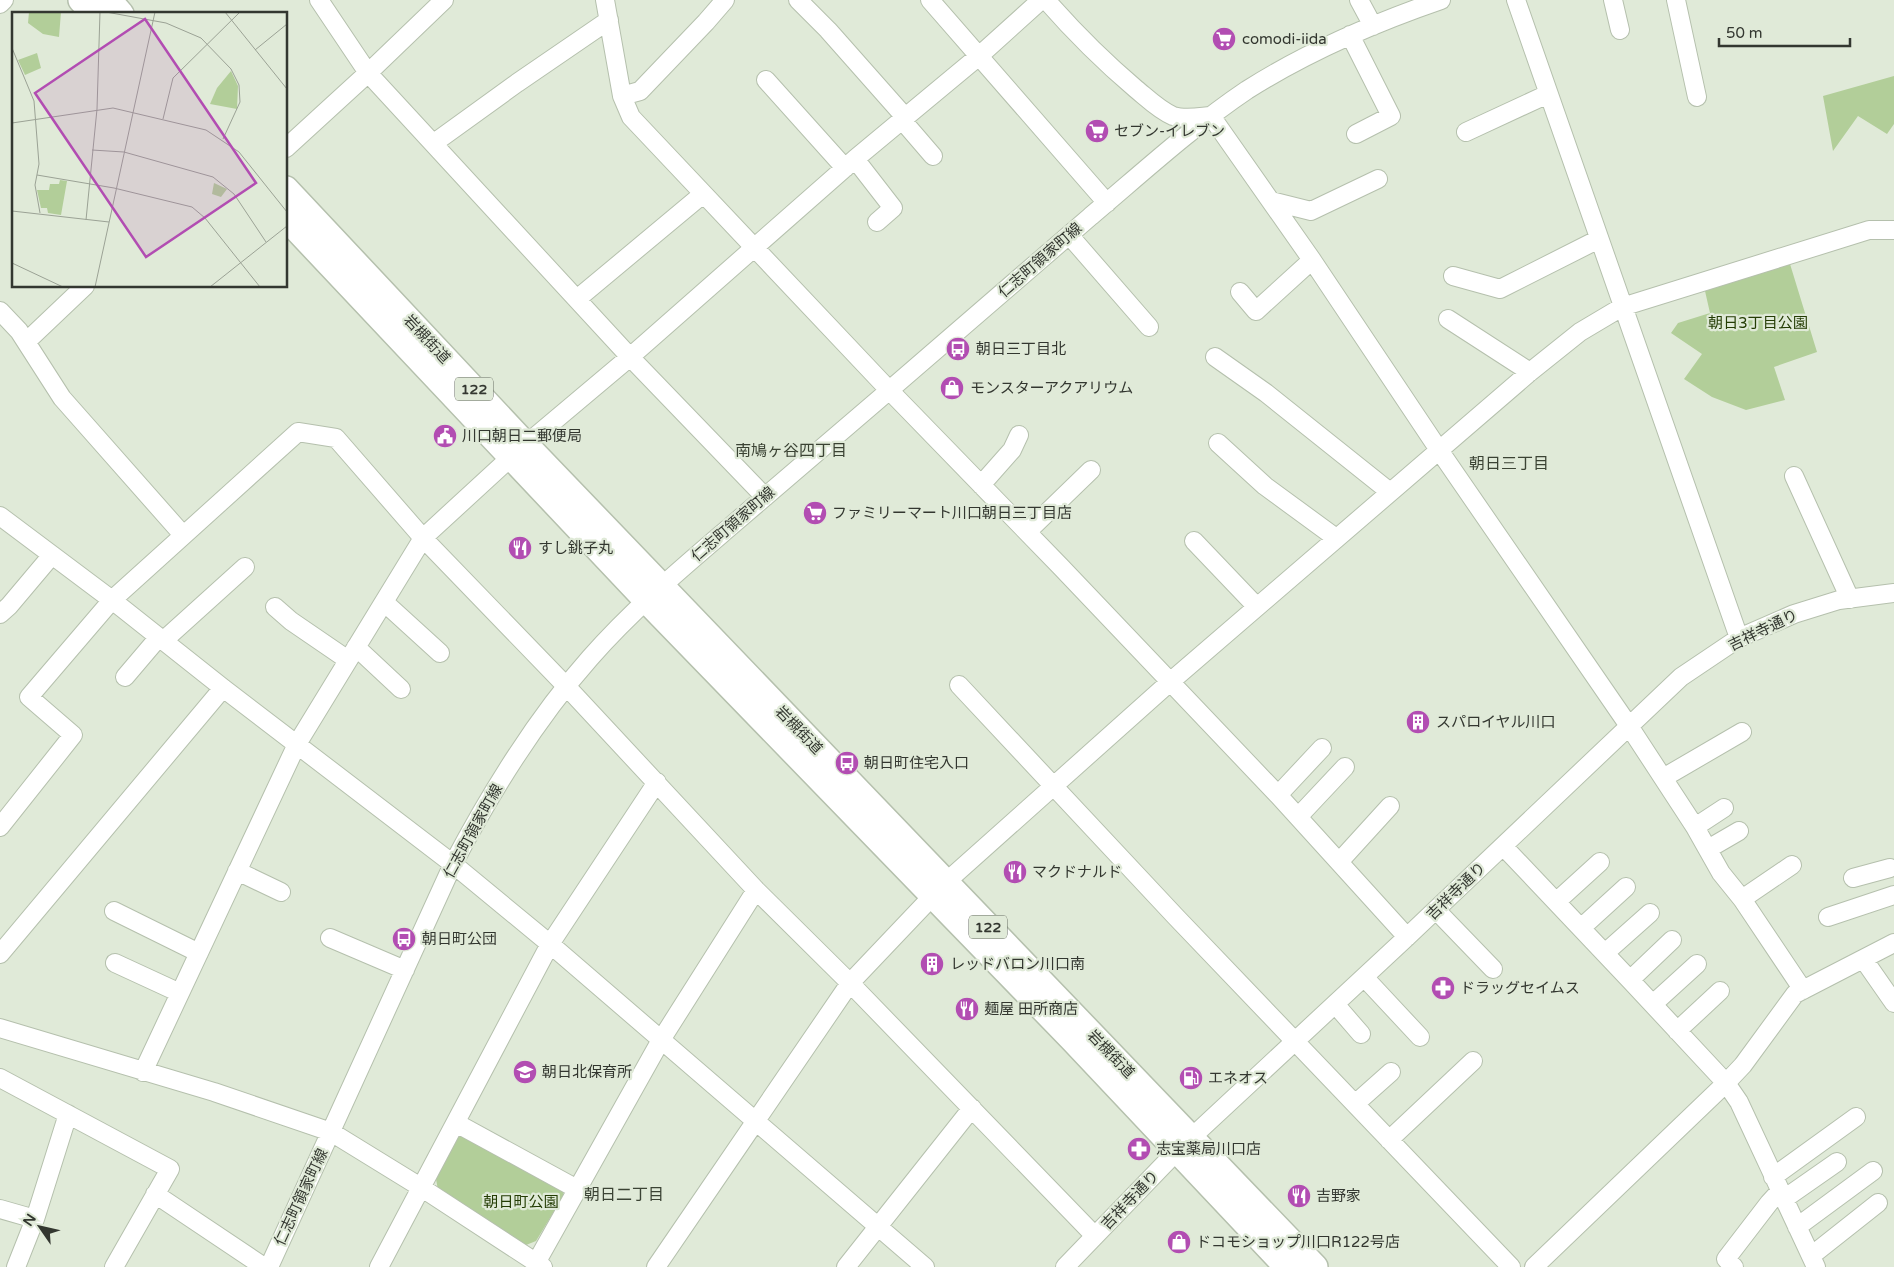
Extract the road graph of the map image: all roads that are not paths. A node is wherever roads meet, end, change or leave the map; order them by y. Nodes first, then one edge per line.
1 (4, 0) edge
2 (81, 0) edge
3 (109, 0) edge
4 (319, 0) edge
5 (444, 0) edge
6 (606, 0) edge
7 (725, 0) edge
8 (798, 0) edge
9 (930, 0) edge
10 (1041, 0) edge
11 (1046, 0) edge
12 (1360, 0) edge
13 (1441, 0) edge
14 (1516, 0) edge
15 (1613, 0) edge
16 (1676, 0) edge
17 (0, 4) edge
18 (92, 12) edge
19 (120, 12) edge
20 (609, 20) junction
21 (1373, 26) junction
22 (1620, 30) dead end
23 (1350, 35) junction
24 (979, 56) junction
25 (368, 73) junction
26 (766, 80) dead end
27 (1548, 94) junction
28 (622, 96) junction
29 (1697, 97) dead end
30 (1211, 116) junction
31 (903, 119) junction
32 (1466, 132) dead end
33 (1356, 134) dead end
34 (434, 143) junction
35 (288, 146) edge
36 (933, 156) dead end
37 (850, 164) junction
38 (1378, 179) dead end
39 (288, 191) edge
40 (703, 194) junction
41 (1271, 201) junction
42 (1107, 203) junction
43 (288, 220) edge
44 (877, 222) dead end
45 (1894, 230) edge
46 (1069, 235) junction
47 (1599, 239) junction
48 (755, 248) junction
49 (1312, 260) junction
50 (1453, 276) dead end
51 (83, 288) edge
52 (1240, 292) dead end
53 (576, 299) junction
54 (1622, 307) junction
55 (0, 311) edge
56 (1448, 319) dead end
57 (1149, 327) dead end
58 (26, 342) junction
59 (630, 357) junction
60 (1215, 357) dead end
61 (1530, 372) junction
62 (889, 390) junction
63 (1019, 435) dead end
64 (1218, 443) dead end
65 (1439, 450) junction
66 (519, 452) junction
67 (1091, 470) dead end
68 (1794, 476) dead end
69 (981, 486) junction
70 (1390, 492) junction
71 (765, 497) junction
72 (0, 516) edge
73 (1027, 532) junction
74 (183, 535) junction
75 (423, 538) junction
76 (1336, 538) junction
77 (1194, 541) dead end
78 (52, 555) junction
79 (245, 567) dead end
80 (1894, 593) edge
81 (655, 594) junction
82 (1850, 598) junction
83 (112, 600) junction
84 (384, 602) junction
85 (275, 607) dead end
86 (1257, 607) junction
87 (0, 614) edge
88 (1739, 638) junction
89 (161, 639) junction
90 (440, 653) dead end
91 (352, 654) junction
92 (125, 677) dead end
93 (1170, 682) junction
94 (959, 685) dead end
95 (567, 686) junction
96 (223, 688) junction
97 (401, 690) dead end
98 (1629, 726) junction
99 (1742, 732) dead end
100 (296, 744) junction
101 (1322, 748) dead end
102 (1344, 767) dead end
103 (1663, 778) junction
104 (657, 782) junction
105 (1053, 786) junction
106 (1278, 795) junction
107 (1390, 806) dead end
108 (1724, 808) dead end
109 (1298, 817) junction
110 (0, 827) edge
111 (1694, 827) junction
112 (1739, 831) dead end
113 (1503, 846) junction
114 (1708, 849) junction
115 (1339, 862) junction
116 (1600, 862) dead end
117 (453, 864) junction
118 (1792, 865) dead end
119 (237, 871) junction
120 (1853, 878) dead end
121 (1626, 887) dead end
122 (756, 890) junction
123 (939, 890) junction
124 (1894, 890) edge
125 (281, 892) dead end
126 (1894, 895) edge
127 (1742, 899) junction
128 (1556, 902) junction
129 (1436, 910) junction
130 (114, 911) dead end
131 (1650, 913) dead end
132 (1828, 917) dead end
133 (1581, 928) junction
134 (1407, 937) junction
135 (330, 938) dead end
136 (1672, 940) dead end
137 (1894, 943) edge
138 (550, 944) junction
139 (199, 953) junction
140 (1605, 953) junction
141 (0, 954) edge
142 (1864, 960) junction
143 (115, 963) dead end
144 (1697, 964) dead end
145 (1494, 969) dead end
146 (405, 970) junction
147 (1364, 977) junction
148 (1630, 980) junction
149 (850, 983) junction
150 (1803, 990) junction
151 (1720, 991) dead end
152 (180, 993) junction
153 (1894, 1003) edge
154 (1335, 1004) junction
155 (1653, 1004) junction
156 (0, 1028) edge
157 (1677, 1030) junction
158 (1361, 1034) dead end
159 (1420, 1037) dead end
160 (661, 1040) junction
161 (1296, 1041) junction
162 (1473, 1061) dead end
163 (143, 1072) junction
164 (1391, 1072) dead end
165 (0, 1078) edge
166 (1726, 1083) junction
167 (1355, 1104) junction
168 (972, 1108) junction
169 (68, 1114) junction
170 (1856, 1117) dead end
171 (755, 1121) junction
172 (456, 1123) junction
173 (331, 1132) junction
174 (1389, 1140) junction
175 (1184, 1144) junction
176 (1837, 1162) dead end
177 (1873, 1171) dead end
178 (422, 1188) junction
179 (577, 1189) junction
180 (1779, 1189) junction
181 (155, 1194) junction
182 (1878, 1203) dead end
183 (0, 1209) edge
184 (35, 1219) junction
185 (1797, 1227) junction
186 (878, 1228) junction
187 (1095, 1236) junction
188 (1813, 1261) edge
189 (539, 1265) edge
190 (16, 1267) edge
191 (114, 1267) edge
192 (264, 1267) edge
193 (269, 1267) edge
194 (379, 1267) edge
195 (656, 1267) edge
196 (846, 1267) edge
197 (925, 1267) edge
198 (1066, 1267) edge
199 (1286, 1267) edge
200 (1314, 1267) edge
201 (1511, 1267) edge
202 (1534, 1267) edge
203 (1734, 1267) edge

1 - 17 street
2 - 18 highway
3 - 19 highway
4 - 25 street
5 - 25 street
6 - 20 street
7 - 28 street
8 - 31 street
9 - 24 street
10 - 24 street
11 - 30 street
12 - 21 street
13 - 21 street, 仁志町領家町線
14 - 27 street
15 - 22 street
16 - 29 street
20 - 28 street
20 - 34 street
21 - 23 street, 仁志町領家町線
23 - 30 street, 仁志町領家町線
23 - 33 street
24 - 31 street
24 - 42 street
25 - 34 street
25 - 35 street
26 - 37 street
27 - 32 street
27 - 47 street
28 - 40 street
30 - 41 street
30 - 42 street, 仁志町領家町線
31 - 36 street
31 - 37 street
34 - 53 street
37 - 44 street
37 - 48 street
38 - 41 street
39 - 66 highway, 岩槻街道 / 122
40 - 48 street
40 - 53 street
41 - 49 street
42 - 46 street, 仁志町領家町線
43 - 66 highway, 岩槻街道 / 122
45 - 54 street
46 - 57 street
46 - 62 street, 仁志町領家町線
47 - 50 street
47 - 54 street
48 - 59 street
48 - 62 street
49 - 52 street
49 - 65 street
51 - 58 street
53 - 59 street
54 - 61 street
54 - 88 street
55 - 58 street
56 - 61 street
58 - 74 street
59 - 66 street
59 - 71 street
60 - 70 street
61 - 65 street
62 - 69 street
62 - 71 street, 仁志町領家町線
63 - 69 street
64 - 76 street
65 - 70 street
65 - 98 street
66 - 75 street
66 - 81 highway, 岩槻街道 / 122
67 - 73 street
68 - 82 street
69 - 73 street
70 - 76 street
71 - 81 street, 仁志町領家町線
72 - 78 street
73 - 93 street
74 - 75 street
74 - 83 street
75 - 84 street
75 - 95 street
76 - 86 street
77 - 86 street
78 - 83 street
78 - 87 street
79 - 89 street
80 - 82 street, 吉祥寺通り
81 - 95 street, 仁志町領家町線
81 - 123 highway, 岩槻街道 / 122
82 - 88 street, 吉祥寺通り
83 - 89 street
83 - 110 street
84 - 90 street
84 - 91 street
85 - 91 street
86 - 93 street
88 - 98 street, 吉祥寺通り
89 - 92 street
89 - 96 street
91 - 97 street
91 - 100 street
93 - 105 street
93 - 106 street
94 - 105 street
95 - 104 street
95 - 117 street, 仁志町領家町線
96 - 100 street
96 - 141 street
98 - 103 street
98 - 113 street, 吉祥寺通り
99 - 103 street
100 - 117 street
100 - 119 street
101 - 106 street
102 - 109 street
103 - 111 street
104 - 122 street
104 - 138 street
105 - 123 street
105 - 161 street
106 - 109 street
107 - 115 street
108 - 111 street
109 - 115 street
111 - 114 street
112 - 114 street
113 - 128 street
113 - 129 street, 吉祥寺通り
114 - 127 street
115 - 134 street
116 - 128 street
117 - 138 street
117 - 146 street, 仁志町領家町線
118 - 127 street
119 - 125 street
119 - 139 street
120 - 124 street
121 - 133 street
122 - 149 street
122 - 160 street
123 - 149 street
123 - 175 highway, 岩槻街道 / 122
126 - 132 street
127 - 150 street
128 - 133 street
129 - 134 street, 吉祥寺通り
129 - 145 street
130 - 139 street
131 - 140 street
133 - 140 street
134 - 147 street, 吉祥寺通り
135 - 146 street
136 - 148 street
137 - 142 street
138 - 160 street
138 - 172 street
139 - 152 street
140 - 148 street
142 - 150 street
142 - 153 street
143 - 152 street
144 - 155 street
146 - 173 street, 仁志町領家町線
147 - 154 street, 吉祥寺通り
147 - 159 street
148 - 155 street
149 - 168 street
149 - 171 street
150 - 166 street
151 - 157 street
152 - 163 street
154 - 158 street
154 - 161 street, 吉祥寺通り
155 - 157 street
156 - 163 street
157 - 166 street
160 - 171 street
160 - 179 street
161 - 167 street
161 - 175 street, 吉祥寺通り
162 - 174 street
163 - 173 street
164 - 167 street
165 - 169 street
166 - 180 street
166 - 202 street
167 - 174 street
168 - 186 street
168 - 187 street
169 - 181 street
169 - 184 street
170 - 180 street
171 - 186 street
171 - 195 street
172 - 178 street
172 - 179 street
173 - 178 street
173 - 193 street, 仁志町領家町線
174 - 201 street
175 - 187 street, 吉祥寺通り
175 - 199 highway, 岩槻街道 / 122
175 - 200 highway, 岩槻街道 / 122
176 - 180 street
177 - 185 street
178 - 189 street
178 - 194 street
179 - 189 street
180 - 185 street
180 - 203 street
181 - 191 street
181 - 192 street
182 - 188 street
183 - 184 street
184 - 190 street
185 - 188 street
186 - 196 street
186 - 197 street
187 - 198 street, 吉祥寺通り

